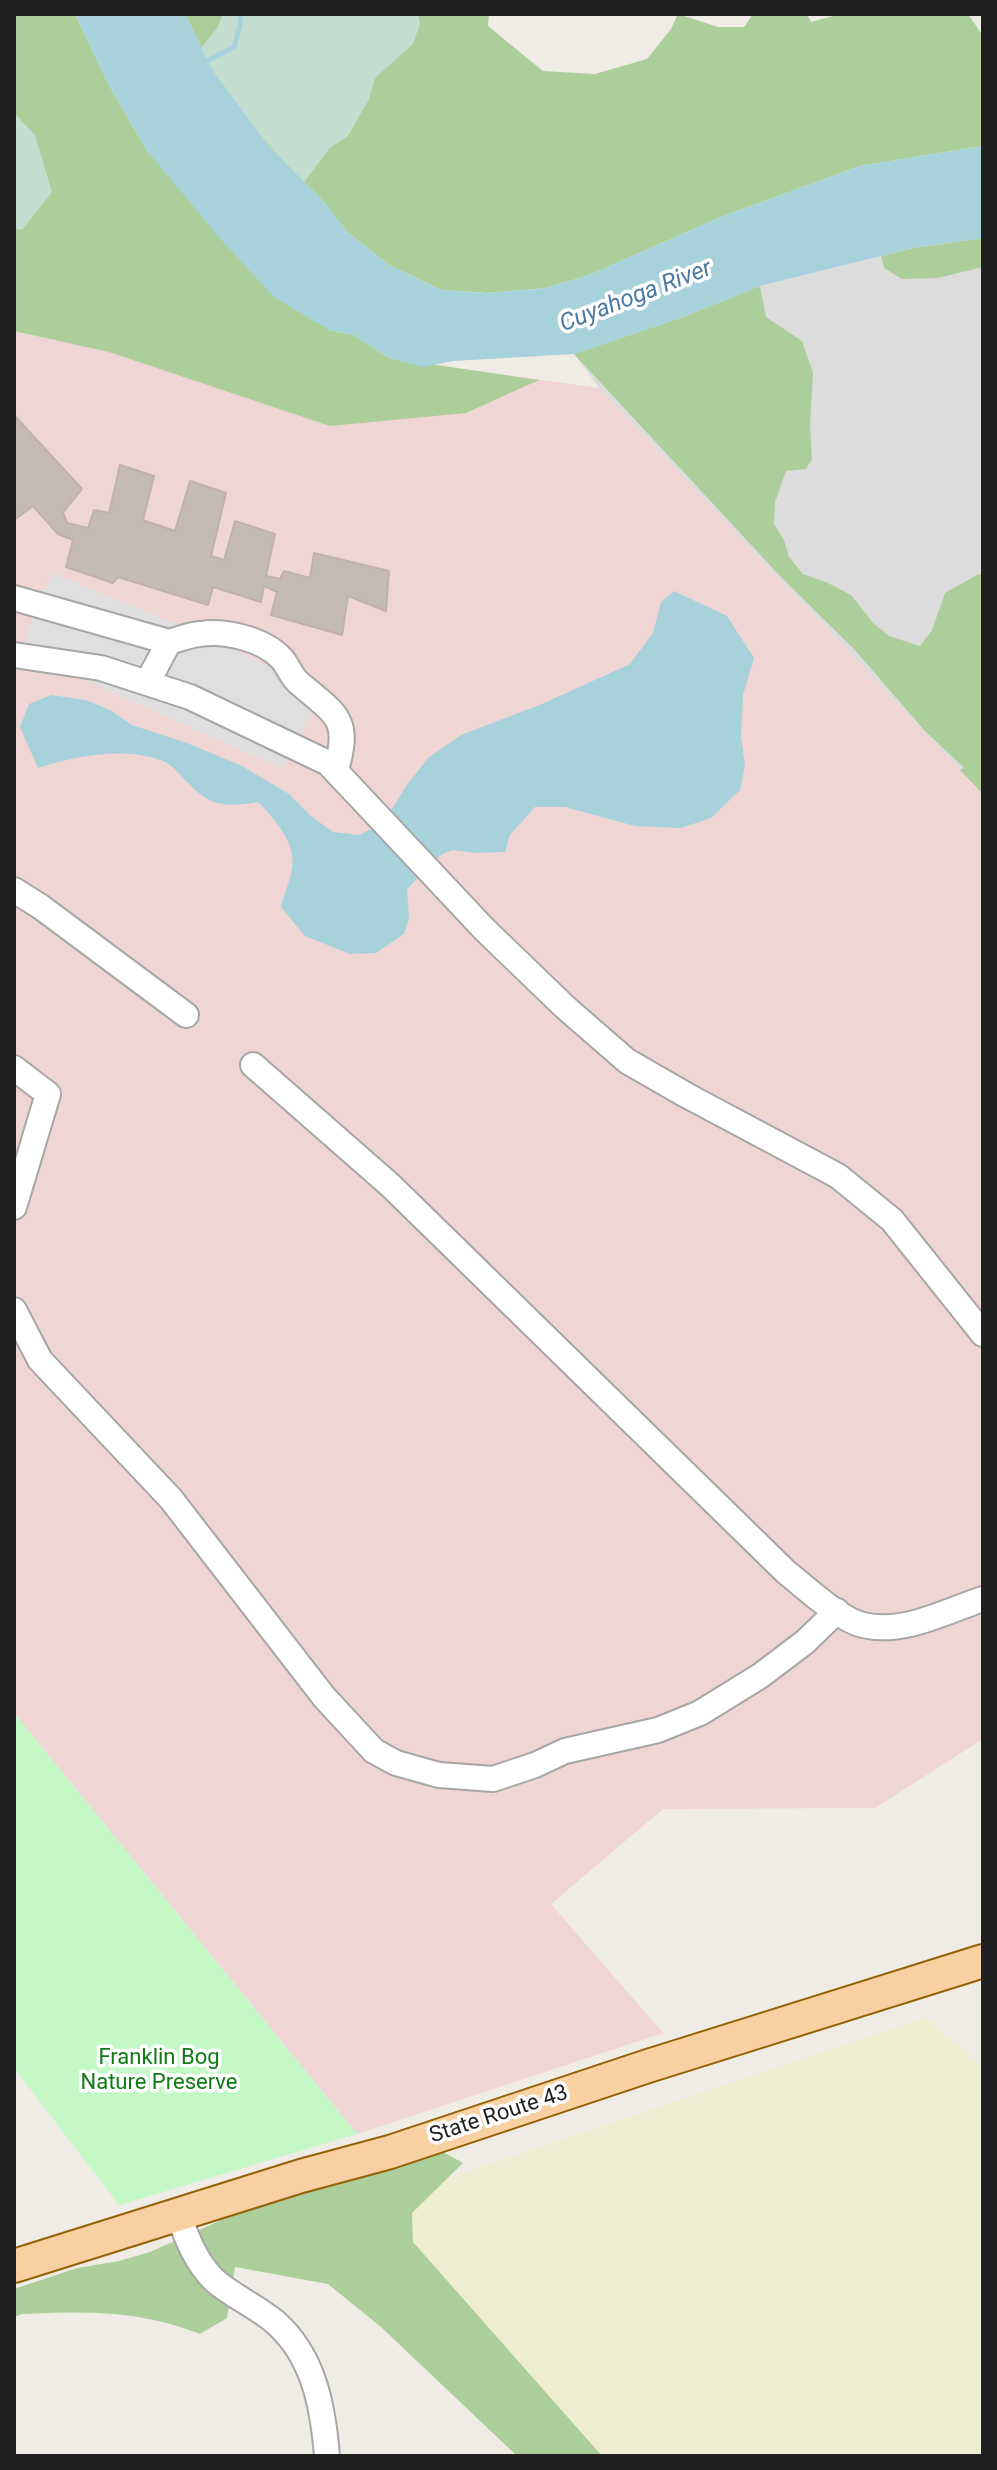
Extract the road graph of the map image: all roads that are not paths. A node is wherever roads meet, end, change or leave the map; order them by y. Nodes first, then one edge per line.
1 (14, 598) edge
2 (169, 642) junction
3 (14, 655) edge
4 (147, 683) junction
5 (336, 770) junction
6 (14, 890) edge
7 (186, 1015) dead end
8 (253, 1065) dead end
9 (14, 1068) edge
10 (14, 1207) edge
11 (14, 1310) edge
12 (983, 1334) edge
13 (983, 1599) edge
14 (837, 1611) junction
15 (983, 1961) edge
16 (179, 2216) junction
17 (14, 2266) edge
18 (327, 2456) edge

1 - 2 lane
2 - 4 lane
2 - 5 lane
3 - 4 lane
4 - 5 lane
5 - 12 lane
6 - 7 lane
8 - 14 lane
9 - 10 lane
11 - 14 lane
13 - 14 lane
15 - 16 main road, State Route 43
16 - 17 main road, State Route 43
16 - 18 lane

